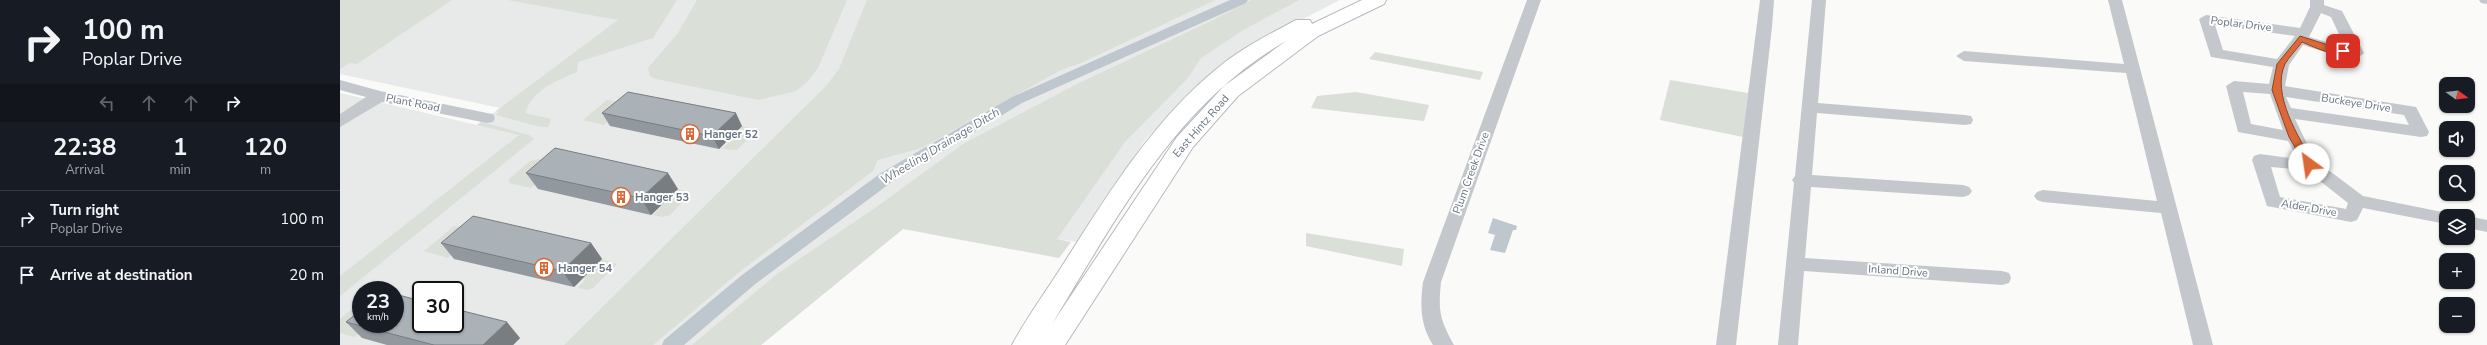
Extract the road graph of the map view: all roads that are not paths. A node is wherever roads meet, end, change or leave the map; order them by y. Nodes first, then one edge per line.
1 (1349, 0) edge
2 (1377, 0) edge
3 (1534, 0) edge
4 (1767, 0) edge
5 (1819, 0) edge
6 (2116, 0) edge
7 (2317, 3) edge
8 (2303, 36) junction
9 (1964, 56) dead end
10 (2281, 64) junction
11 (2132, 69) junction
12 (340, 85) edge
13 (2276, 90) junction
14 (379, 96) junction
15 (1808, 107) junction
16 (2284, 112) junction
17 (487, 118) dead end
18 (1965, 120) dead end
19 (340, 122) edge
20 (2294, 137) junction
21 (2309, 164) junction
22 (1801, 180) junction
23 (1963, 191) dead end
24 (2043, 196) dead end
25 (2358, 201) junction
26 (2169, 208) junction
27 (2439, 217) edge
28 (2475, 223) edge
29 (2487, 226) edge
30 (1794, 264) junction
31 (2002, 278) dead end
32 (1025, 345) edge
33 (1051, 345) edge
34 (1444, 345) edge
35 (1726, 345) edge
36 (1788, 345) edge
37 (2203, 345) edge

1 - 32 main road, East Hintz Road
2 - 33 main road, East Hintz Road
3 - 34 street, Plum Creek Drive
4 - 35 street
5 - 15 street
6 - 11 street
7 - 8 street
7 - 8 street, Poplar Drive
8 - 10 street
8 - 10 street, Poplar Drive
9 - 11 street
10 - 13 street
11 - 26 street
12 - 14 street, Plant Road
13 - 16 street
13 - 16 street, Buckeye Drive
13 - 20 street, Buckeye Drive
14 - 17 street, Plant Road
14 - 19 street
15 - 18 street
15 - 22 street
16 - 20 street
20 - 21 street
21 - 25 street
21 - 25 street, Alder Drive
22 - 23 street
22 - 30 street
24 - 26 street
25 - 27 street
26 - 37 street
28 - 29 street
30 - 31 street, Inland Drive
30 - 36 street

